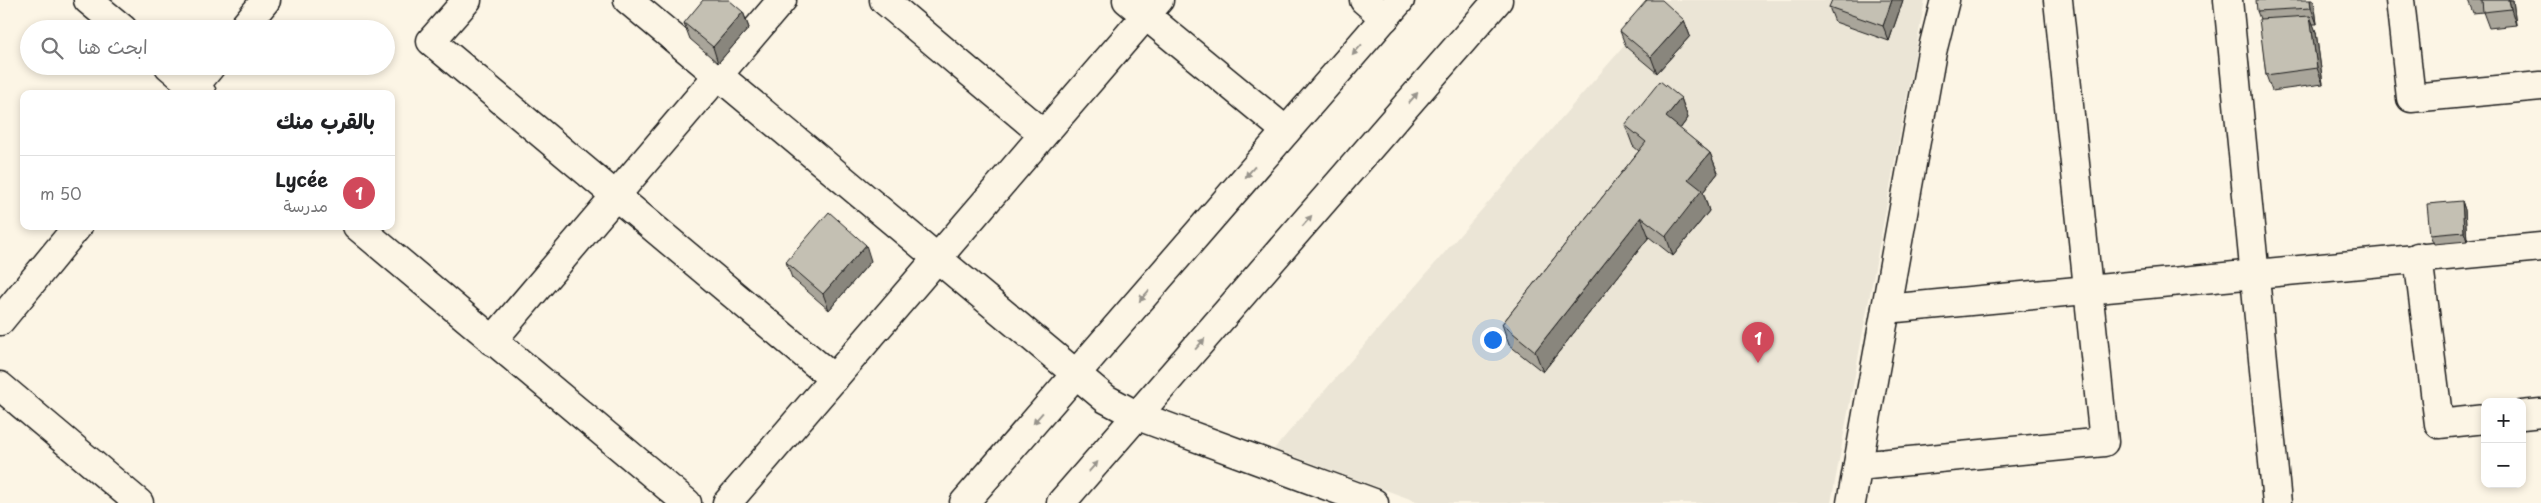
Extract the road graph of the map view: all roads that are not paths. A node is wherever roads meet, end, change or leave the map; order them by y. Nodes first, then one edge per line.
1 (88, 0) edge
2 (266, 0) edge
3 (467, 0) edge
4 (628, 0) edge
5 (782, 0) edge
6 (884, 0) edge
7 (1364, 0) edge
8 (1498, 0) edge
9 (1946, 0) edge
10 (2058, 0) edge
11 (2228, 0) edge
12 (2400, 0) edge
13 (1144, 5) edge
14 (1393, 9) edge
15 (112, 20) edge
16 (249, 20) edge
17 (183, 75) edge
18 (717, 76) junction
19 (199, 85) edge
20 (2541, 86) edge
21 (1286, 131) junction
22 (1043, 134) junction
23 (616, 196) junction
24 (75, 230) edge
25 (362, 230) edge
26 (2541, 247) edge
27 (2418, 257) junction
28 (937, 258) junction
29 (2254, 274) junction
30 (2088, 290) junction
31 (1886, 309) junction
32 (0, 321) edge
33 (492, 341) junction
34 (1076, 374) junction
35 (834, 379) junction
36 (0, 386) edge
37 (2541, 413) edge
38 (2526, 415) edge
39 (1138, 416) junction
40 (2481, 419) edge
41 (1858, 466) junction
42 (139, 503) edge
43 (687, 503) edge
44 (727, 503) edge
45 (964, 503) edge
46 (1061, 503) edge
47 (1374, 503) edge
48 (1851, 503) edge
49 (2277, 503) edge

1 - 15 street
2 - 16 street
3 - 23 street
4 - 18 street
5 - 18 street
6 - 22 street
7 - 14 street
39 -> 8 street
9 - 31 street
10 - 30 street
11 - 29 street
12 - 20 street
13 - 21 street
13 - 22 street
14 -> 21 street
17 - 19 street
18 - 23 street
18 - 28 street
21 -> 34 street
22 - 28 street
23 - 33 street
23 - 35 street
24 - 32 street
25 - 33 street
26 - 27 street
27 - 29 street
27 - 40 street
28 - 34 street
28 - 35 street
29 - 30 street
29 - 49 street
30 - 31 street
30 - 41 street
31 - 41 street
33 - 43 street
34 - 39 street
34 -> 45 street
35 - 44 street
36 - 42 street
37 - 38 street
46 -> 39 street
39 - 47 street
41 - 48 street

